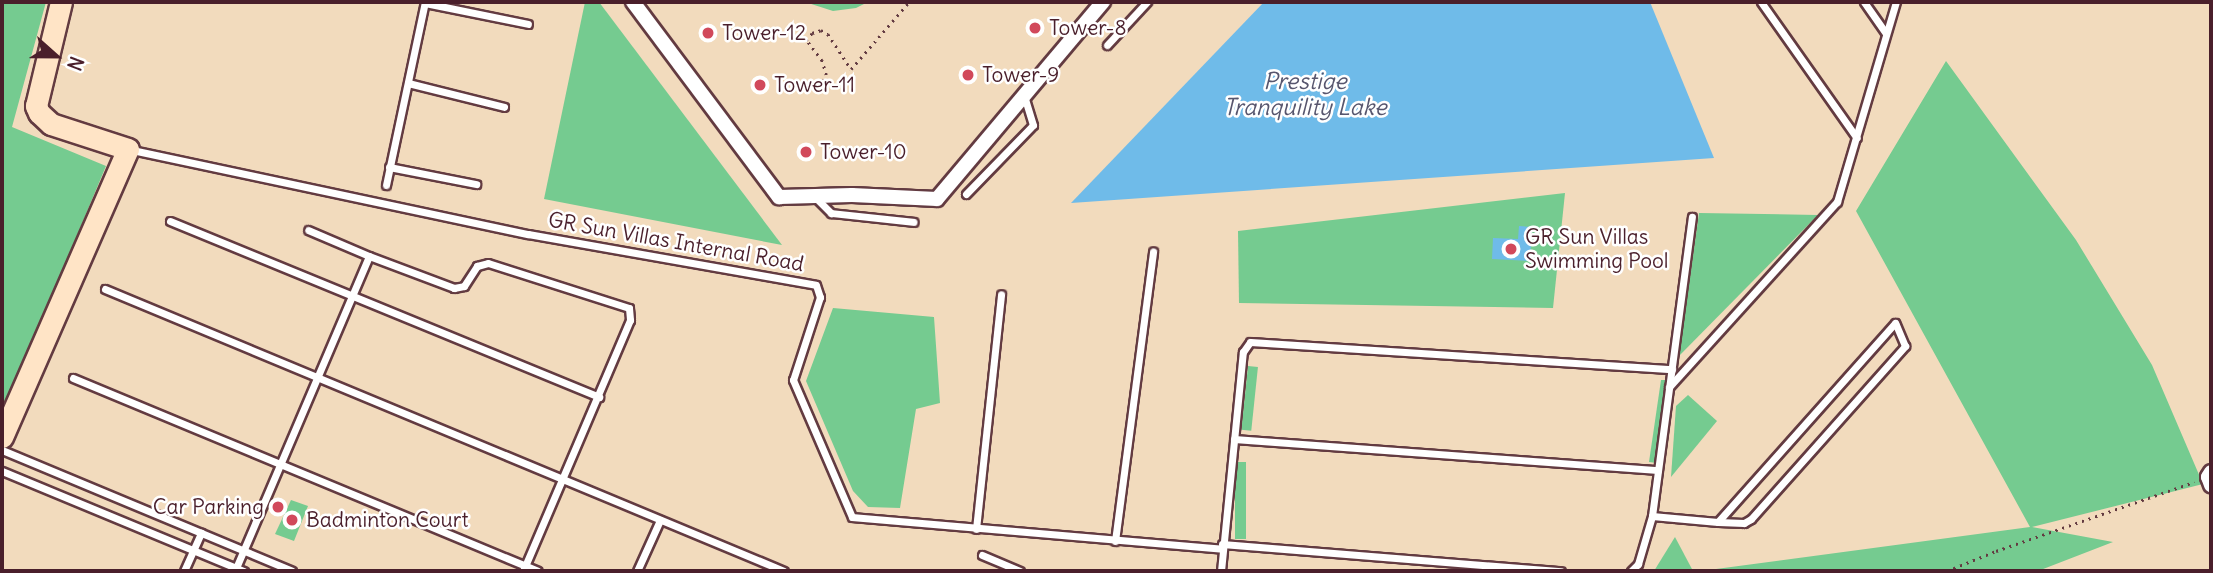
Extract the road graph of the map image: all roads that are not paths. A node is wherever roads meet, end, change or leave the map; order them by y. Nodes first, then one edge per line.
1 (61, 2) edge
2 (425, 2) edge
3 (633, 2) edge
4 (1103, 2) edge
5 (1147, 2) edge
6 (1761, 2) edge
7 (1864, 2) edge
8 (1896, 2) edge
9 (528, 24) dead end
10 (1886, 33) junction
11 (1107, 45) dead end
12 (408, 83) junction
13 (1025, 98) junction
14 (504, 107) dead end
15 (1857, 138) junction
16 (128, 149) junction
17 (389, 167) junction
18 (476, 184) dead end
19 (386, 185) dead end
20 (966, 194) dead end
21 (815, 197) junction
22 (1692, 217) dead end
23 (170, 221) dead end
24 (914, 222) dead end
25 (308, 230) dead end
26 (1153, 250) dead end
27 (369, 256) junction
28 (105, 289) dead end
29 (1001, 294) dead end
30 (352, 295) junction
31 (1672, 369) junction
32 (319, 376) junction
33 (73, 377) dead end
34 (1669, 387) junction
35 (599, 397) junction
36 (2, 437) edge
37 (1234, 439) junction
38 (2, 450) edge
39 (279, 465) junction
40 (1658, 470) junction
41 (2, 471) edge
42 (564, 479) junction
43 (1652, 516) junction
44 (660, 520) junction
45 (1718, 522) junction
46 (976, 529) junction
47 (201, 533) junction
48 (1115, 541) junction
49 (1222, 547) junction
50 (193, 550) junction
51 (244, 551) junction
52 (982, 555) dead end
53 (524, 568) edge
54 (240, 570) edge
55 (184, 571) edge
56 (292, 571) edge
57 (538, 571) edge
58 (638, 571) edge
59 (784, 571) edge
60 (1020, 571) edge
61 (1221, 571) edge
62 (1561, 571) edge
63 (1631, 571) edge

1 - 16 main road
2 - 9 lane
2 - 12 lane
3 - 21 street
4 - 13 street
5 - 11 lane
6 - 15 lane
7 - 10 lane
8 - 10 lane
10 - 15 lane
12 - 14 lane
12 - 17 lane
13 - 20 lane
13 - 21 street
15 - 34 lane
16 - 36 main road
16 - 46 lane, GR Sun Villas Internal Road
17 - 18 lane
17 - 19 lane
21 - 24 lane
22 - 31 lane
23 - 30 lane
25 - 27 lane
26 - 48 lane
27 - 30 lane
27 - 35 lane
28 - 32 lane
29 - 46 lane
30 - 32 lane
30 - 35 lane
31 - 34 lane
31 - 37 lane
32 - 39 lane
32 - 42 lane
33 - 39 lane
34 - 40 lane
35 - 42 lane
37 - 40 lane
37 - 49 lane
38 - 47 lane
39 - 51 lane
39 - 53 lane
40 - 43 lane
41 - 50 lane
42 - 44 lane
42 - 53 lane
43 - 45 lane
43 - 63 lane
44 - 58 lane
44 - 59 lane
45 - 45 lane
46 - 48 lane, GR Sun Villas Internal Road
47 - 50 lane
47 - 51 lane
48 - 49 lane, GR Sun Villas Internal Road
49 - 61 lane
49 - 62 lane, GR Sun Villas Internal Road
50 - 54 lane
50 - 55 lane
51 - 54 lane
51 - 56 lane
52 - 60 lane
53 - 57 lane

